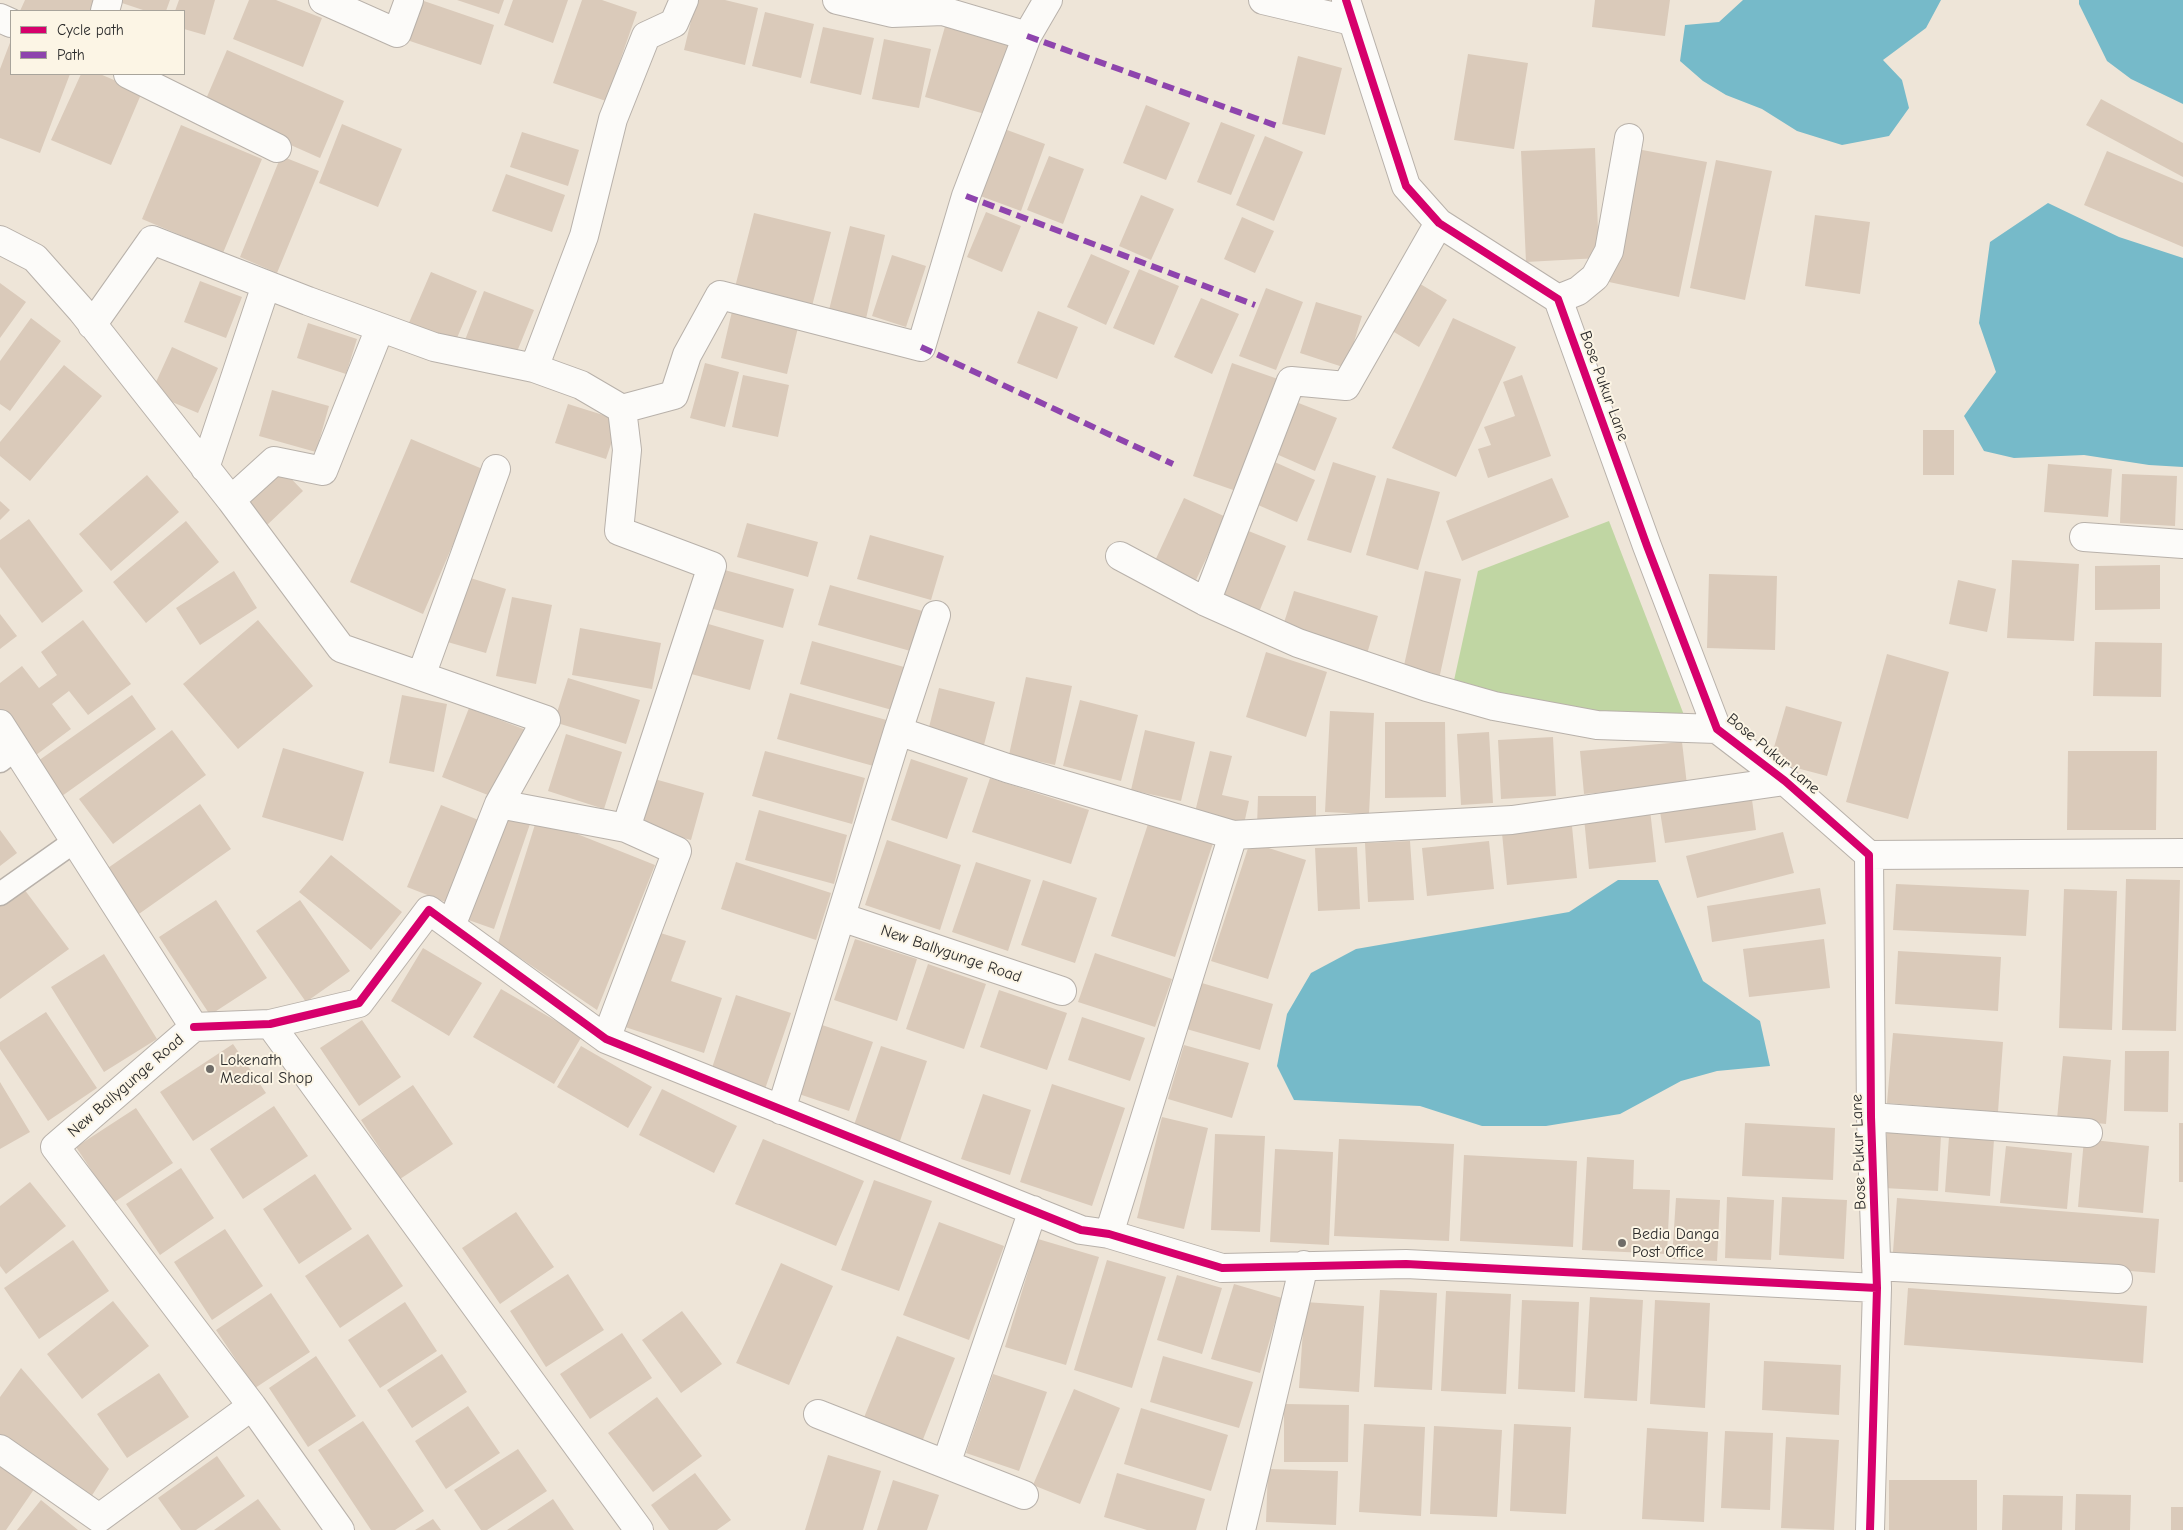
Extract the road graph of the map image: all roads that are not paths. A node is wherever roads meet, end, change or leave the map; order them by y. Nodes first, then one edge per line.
1 (323, 0) edge
2 (409, 0) edge
3 (684, 0) edge
4 (837, 0) edge
5 (1048, 0) edge
6 (1263, 0) edge
7 (1349, 11) edge
8 (1027, 36) junction
9 (130, 75) edge
10 (1629, 138) dead end
11 (277, 148) dead end
12 (1439, 223) junction
13 (0, 240) edge
14 (266, 285) junction
15 (1558, 299) junction
16 (92, 325) junction
17 (380, 328) junction
18 (534, 368) junction
19 (622, 409) junction
20 (205, 468) junction
21 (496, 469) dead end
22 (231, 500) junction
23 (2084, 537) dead end
24 (2183, 544) edge
25 (1120, 556) dead end
26 (1206, 602) junction
27 (936, 615) dead end
28 (421, 676) junction
29 (0, 724) edge
30 (1717, 729) junction
31 (898, 731) junction
32 (8, 755) edge
33 (1785, 781) junction
34 (499, 804) junction
35 (626, 828) junction
36 (1233, 835) junction
37 (75, 841) junction
38 (2183, 853) edge
39 (1869, 855) junction
40 (0, 894) edge
41 (841, 917) junction
42 (451, 926) junction
43 (1062, 991) dead end
44 (270, 1024) junction
45 (194, 1027) junction
46 (606, 1039) junction
47 (782, 1110) junction
48 (1871, 1117) junction
49 (2088, 1132) dead end
50 (1033, 1210) junction
51 (1109, 1234) junction
52 (1304, 1265) junction
53 (1876, 1277) junction
54 (2118, 1279) dead end
55 (252, 1406) junction
56 (818, 1414) dead end
57 (0, 1449) edge
58 (946, 1464) junction
59 (1024, 1495) dead end
60 (340, 1530) edge
61 (639, 1530) edge
62 (1241, 1530) edge
63 (1870, 1530) edge

1 - 2 street
3 - 18 street
4 - 8 street
5 - 8 street
6 - 7 street
7 - 12 street
8 - 19 street
9 - 11 street
10 - 15 street
12 - 15 street
12 - 26 street
13 - 16 street
14 - 16 street
14 - 17 street
14 - 20 street
15 - 30 street, Bose Pukur Lane
16 - 20 street
17 - 18 street
17 - 22 street
18 - 19 street
19 - 35 street
20 - 22 street
21 - 28 street
22 - 28 street
23 - 24 street
25 - 26 street
26 - 30 street
27 - 31 street
28 - 34 street
29 - 32 street, New Ballygunge Road
30 - 33 street, Bose Pukur Lane
31 - 36 street
31 - 41 street
32 - 37 street, New Ballygunge Road
33 - 36 street
33 - 39 street, Bose Pukur Lane
34 - 35 street
34 - 42 street
35 - 46 street
36 - 51 street
37 - 40 lane
37 - 45 street, New Ballygunge Road
38 - 39 street
39 - 48 street, Bose Pukur Lane
41 - 43 street, New Ballygunge Road
41 - 47 street
42 - 44 street
42 - 46 street
44 - 45 street
44 - 61 street
45 - 55 street, New Ballygunge Road
46 - 47 street
47 - 50 street
48 - 49 street
48 - 53 street, Bose Pukur Lane
50 - 51 street
50 - 58 street
51 - 52 street
52 - 53 street
52 - 62 street
53 - 54 street
53 - 63 street, Bose Pukur Lane
55 - 57 street
55 - 60 street, New Ballygunge Road
56 - 58 street
58 - 59 street

